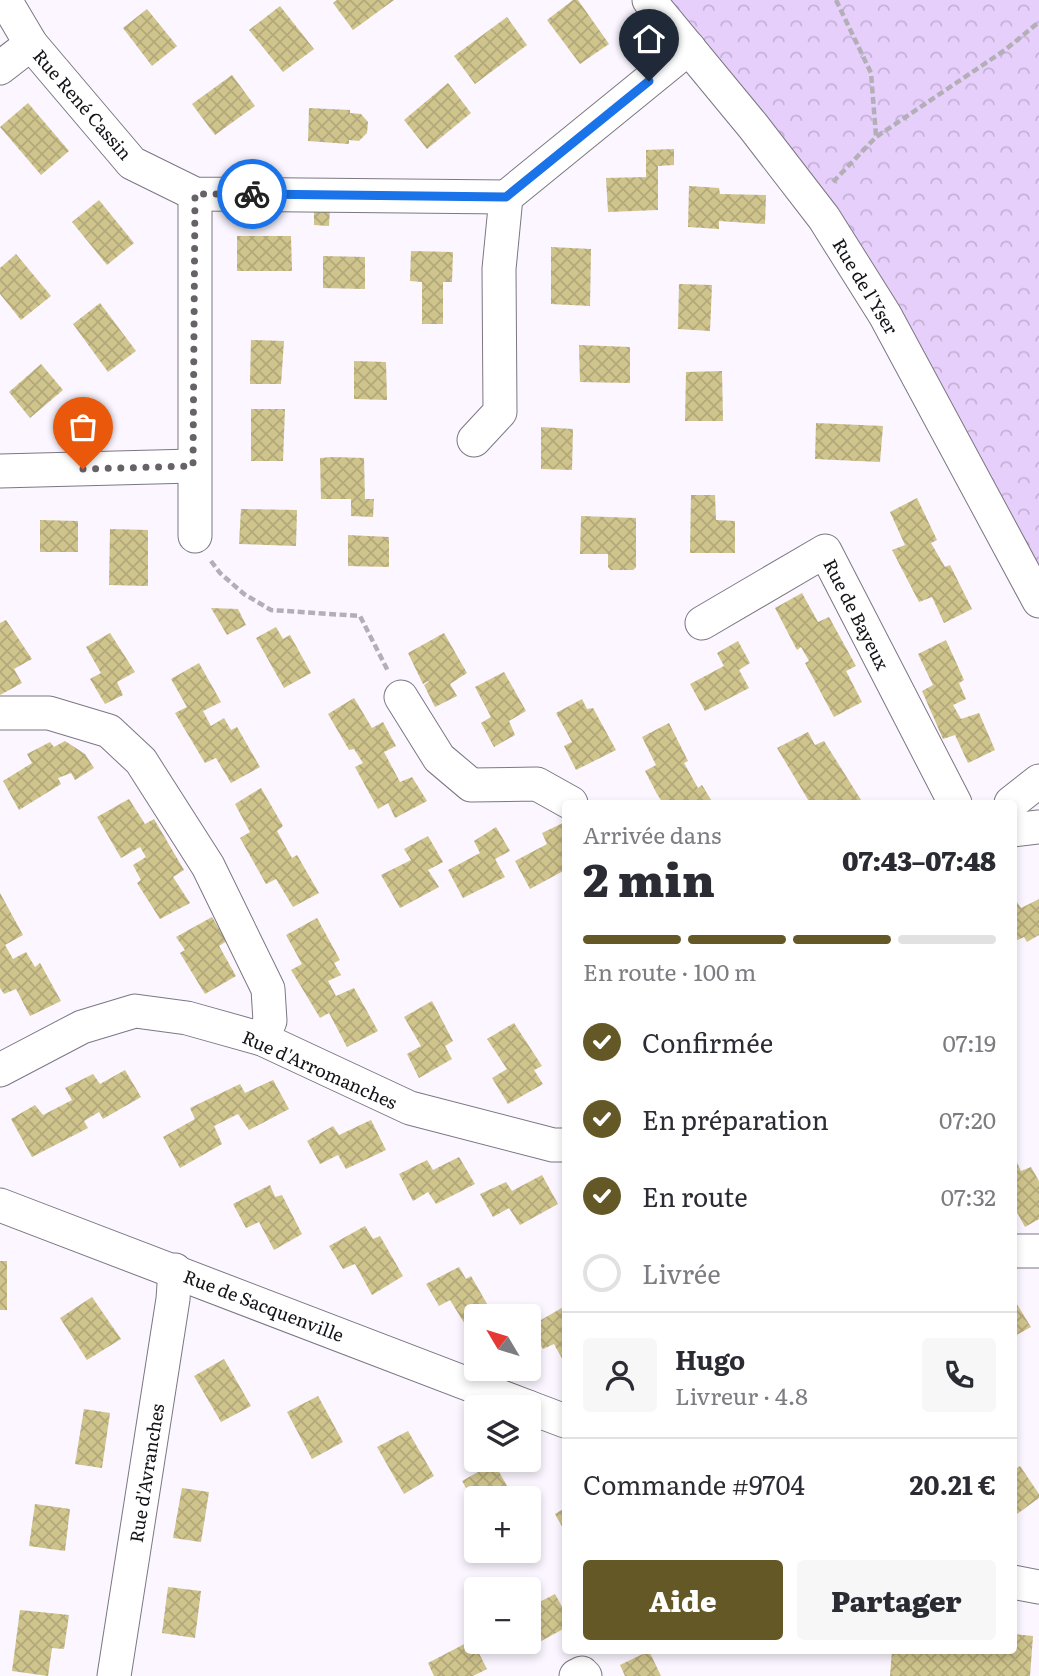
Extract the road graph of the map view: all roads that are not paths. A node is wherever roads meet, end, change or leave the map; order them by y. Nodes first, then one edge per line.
1 (5, 0) edge
2 (649, 0) edge
3 (31, 44) junction
4 (690, 48) junction
5 (0, 68) edge
6 (195, 194) junction
7 (506, 197) junction
8 (474, 440) dead end
9 (193, 466) junction
10 (0, 471) edge
11 (195, 536) road end
12 (1039, 601) edge
13 (702, 623) dead end
14 (401, 697) road end
15 (0, 713) edge
16 (1039, 780) edge
17 (565, 800) edge
18 (953, 800) edge
19 (1015, 800) edge
20 (1039, 827) edge
21 (1017, 830) edge
22 (262, 1039) junction
23 (0, 1069) edge
24 (562, 1145) edge
25 (0, 1205) edge
26 (1017, 1251) edge
27 (1039, 1251) edge
28 (175, 1270) junction
29 (497, 1395) edge
30 (541, 1412) edge
31 (562, 1420) edge
32 (1017, 1583) edge
33 (1039, 1587) edge
34 (114, 1676) edge
35 (576, 1676) edge
36 (585, 1676) edge

1 - 3 street, Rue René Cassin
2 - 4 street, Rue de l'Yser
3 - 5 street, Rue René Cassin
3 - 6 street, Rue René Cassin
4 - 7 street
4 - 12 street, Rue de l'Yser
6 - 7 street, Rue René Cassin
6 - 9 street
7 - 8 street
9 - 10 street
9 - 11 street
13 - 18 street, Rue de Bayeux
14 - 17 street
15 - 22 street
16 - 19 street
20 - 21 street
22 - 23 street, Rue d'Arromanches
22 - 24 street, Rue d'Arromanches
25 - 28 street, Rue de Sacquenville
26 - 27 street
28 - 29 street, Rue de Sacquenville
28 - 34 street, Rue d'Avranches
30 - 31 street, Rue de Sacquenville
32 - 33 street
35 - 36 street

